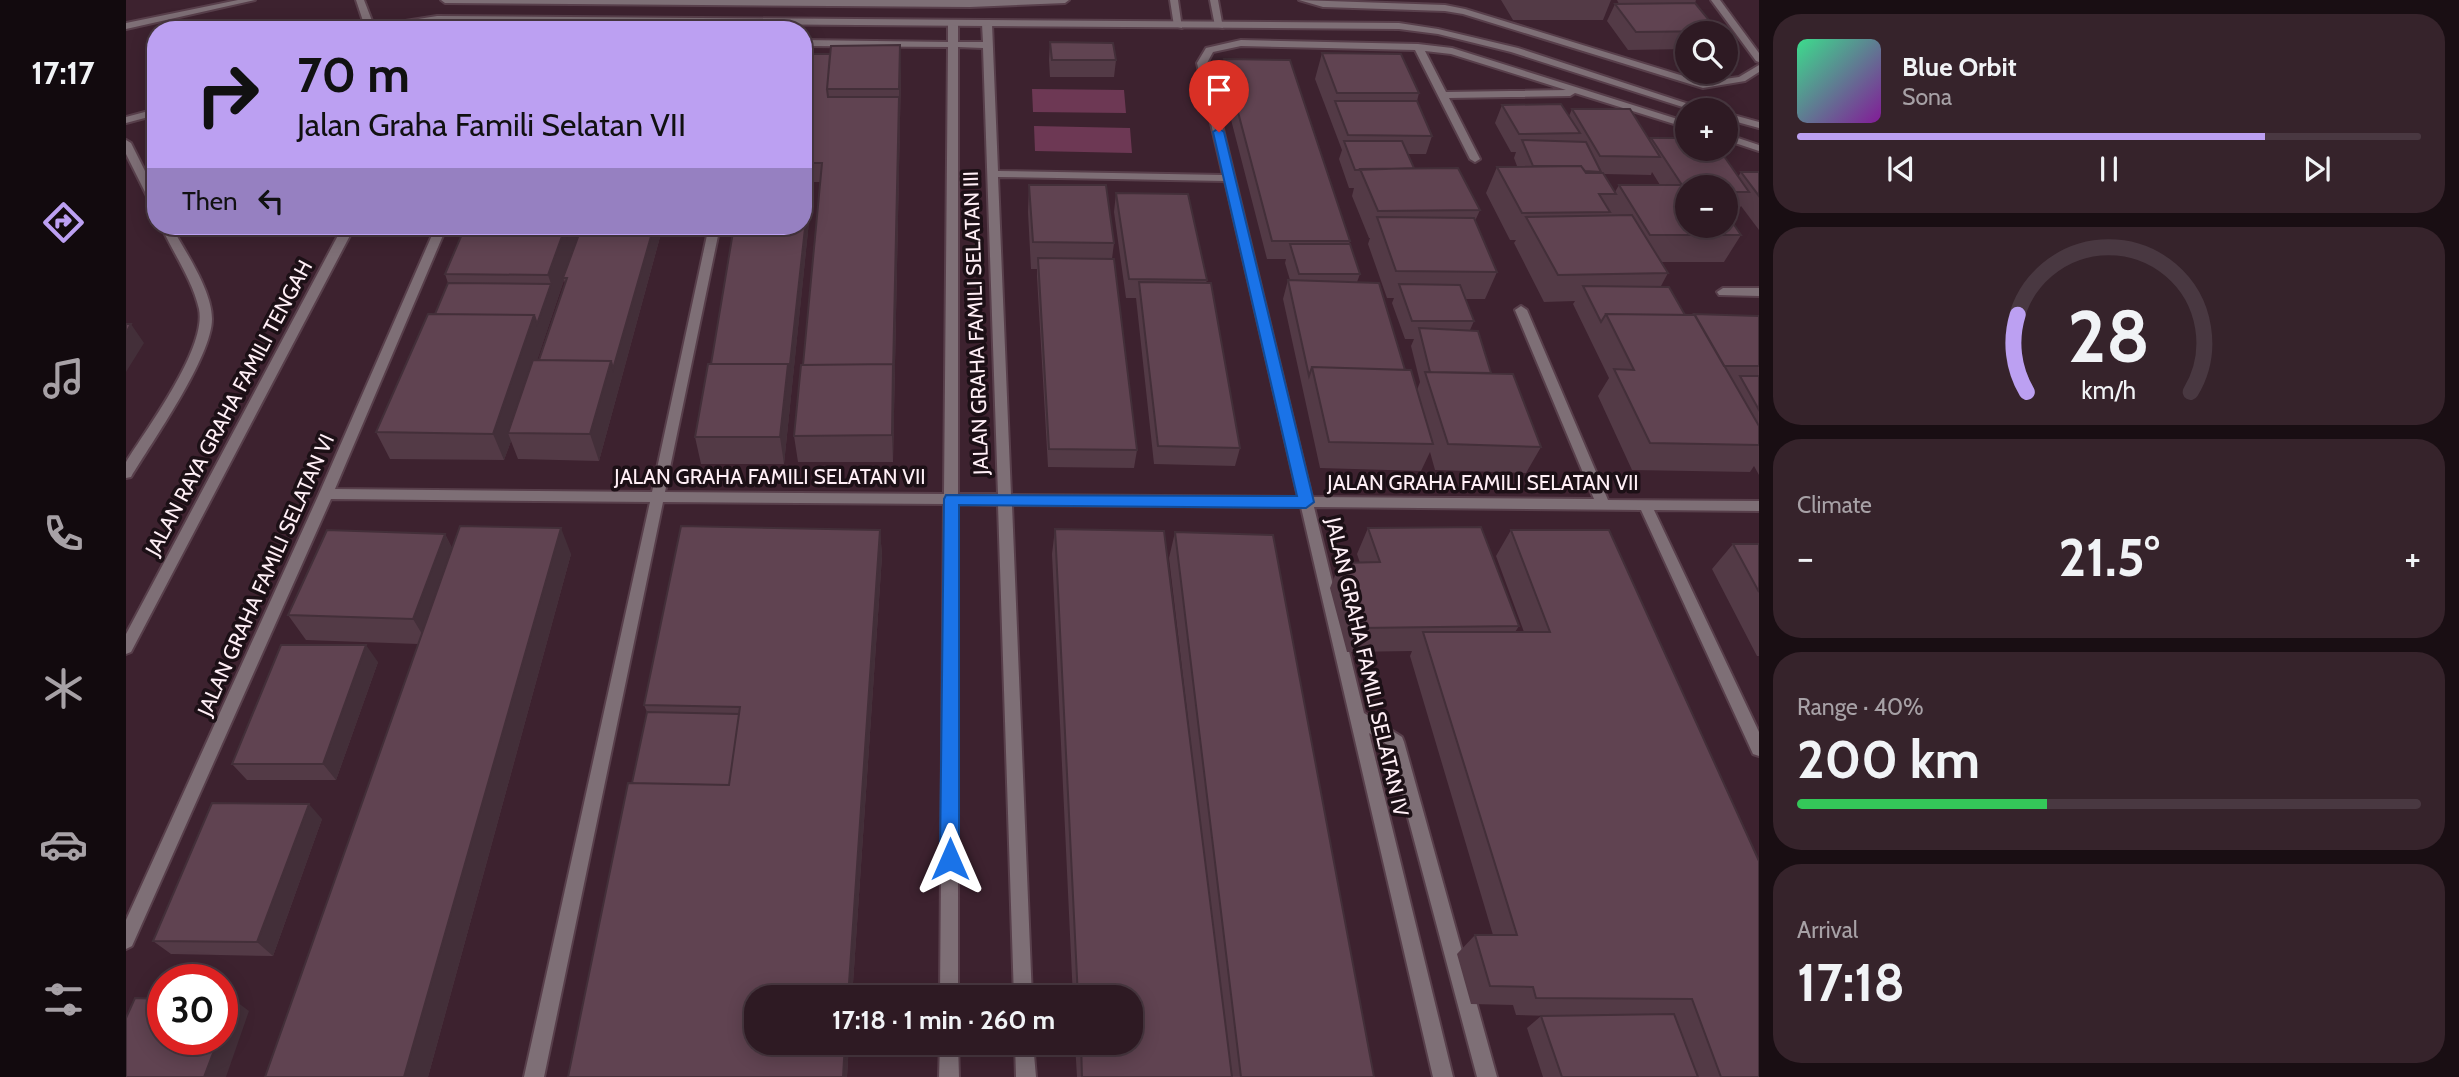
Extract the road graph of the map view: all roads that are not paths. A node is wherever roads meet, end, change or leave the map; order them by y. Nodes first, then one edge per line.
1 (251, 0) edge
2 (360, 0) edge
3 (445, 0) edge
4 (1065, 0) edge
5 (1174, 0) edge
6 (1214, 0) edge
7 (1303, 0) edge
8 (1459, 0) edge
9 (1715, 0) edge
10 (762, 1) edge
11 (970, 2) edge
12 (1465, 12) junction
13 (150, 21) edge
14 (368, 21) edge
15 (424, 21) edge
16 (516, 21) edge
17 (147, 22) edge
18 (812, 23) edge
19 (953, 24) junction
20 (988, 24) junction
21 (126, 26) edge
22 (1179, 26) junction
23 (1220, 26) junction
24 (812, 43) edge
25 (953, 46) junction
26 (988, 46) junction
27 (1418, 47) junction
28 (1759, 59) edge
29 (1759, 68) edge
30 (1583, 93) junction
31 (1442, 95) junction
32 (1675, 102) edge
33 (147, 114) edge
34 (1738, 119) edge
35 (126, 120) edge
36 (1675, 121) edge
37 (1759, 125) edge
38 (1738, 141) edge
39 (126, 143) edge
40 (1759, 148) edge
41 (1475, 159) dead end
42 (993, 174) junction
43 (1229, 177) junction
44 (147, 186) edge
45 (170, 235) edge
46 (344, 235) edge
47 (437, 235) edge
48 (714, 235) edge
49 (1723, 292) dead end
50 (1759, 292) edge
51 (1521, 310) dead end
52 (126, 473) edge
53 (326, 494) junction
54 (658, 497) junction
55 (951, 499) junction
56 (1005, 500) junction
57 (1306, 502) junction
58 (1603, 504) junction
59 (1645, 505) junction
60 (1759, 506) edge
61 (126, 648) edge
62 (1357, 717) junction
63 (1753, 724) edge
64 (1759, 749) edge
65 (126, 940) edge
66 (949, 985) edge
67 (1023, 985) edge
68 (949, 1055) edge
69 (1025, 1055) edge
70 (534, 1077) edge
71 (949, 1077) edge
72 (1026, 1077) edge
73 (1443, 1077) edge
74 (1487, 1077) edge

1 - 13 street
2 - 14 street
3 - 10 street
4 - 11 street
5 - 22 street
6 - 23 street
7 - 12 street
8 - 12 street
9 - 28 street
10 - 11 street
12 - 29 street
15 - 16 street
17 - 21 street
18 - 19 street
19 - 20 street
19 - 25 street, JALAN GRAHA FAMILI SELATAN III
20 - 22 street
20 - 26 street, JALAN GRAHA FAMILI SELATAN III
22 - 23 street
23 - 32 street
24 - 25 street
25 - 26 street
25 - 55 street, JALAN GRAHA FAMILI SELATAN III
26 - 42 street, JALAN GRAHA FAMILI SELATAN III
27 - 30 street
27 - 31 street
27 - 43 street, JALAN GRAHA FAMILI SELATAN IV
30 - 31 street
30 - 36 street
31 - 41 street
33 - 35 street
34 - 37 street
38 - 40 street
39 - 44 street
42 - 43 street
42 - 56 street, JALAN GRAHA FAMILI SELATAN III
43 - 57 street, JALAN GRAHA FAMILI SELATAN IV
45 - 52 street
46 - 61 street, JALAN RAYA GRAHA FAMILI TENGAH
47 - 53 street, JALAN GRAHA FAMILI SELATAN VI
48 - 54 street
49 - 50 street
51 - 58 street
53 - 54 street, JALAN GRAHA FAMILI SELATAN VII
53 - 65 street, JALAN GRAHA FAMILI SELATAN VI
54 - 55 street, JALAN GRAHA FAMILI SELATAN VII
54 - 70 street
55 - 56 street, JALAN GRAHA FAMILI SELATAN VII
55 - 66 street, JALAN GRAHA FAMILI SELATAN III
56 - 57 street, JALAN GRAHA FAMILI SELATAN VII
56 - 67 street, JALAN GRAHA FAMILI SELATAN III
57 - 58 street, JALAN GRAHA FAMILI SELATAN VII
57 - 62 street, JALAN GRAHA FAMILI SELATAN IV
58 - 59 street, JALAN GRAHA FAMILI SELATAN VII
59 - 60 street, JALAN GRAHA FAMILI SELATAN VII
59 - 63 street
62 - 73 street, JALAN GRAHA FAMILI SELATAN IV
62 - 74 street
63 - 64 street
68 - 71 street
69 - 72 street

